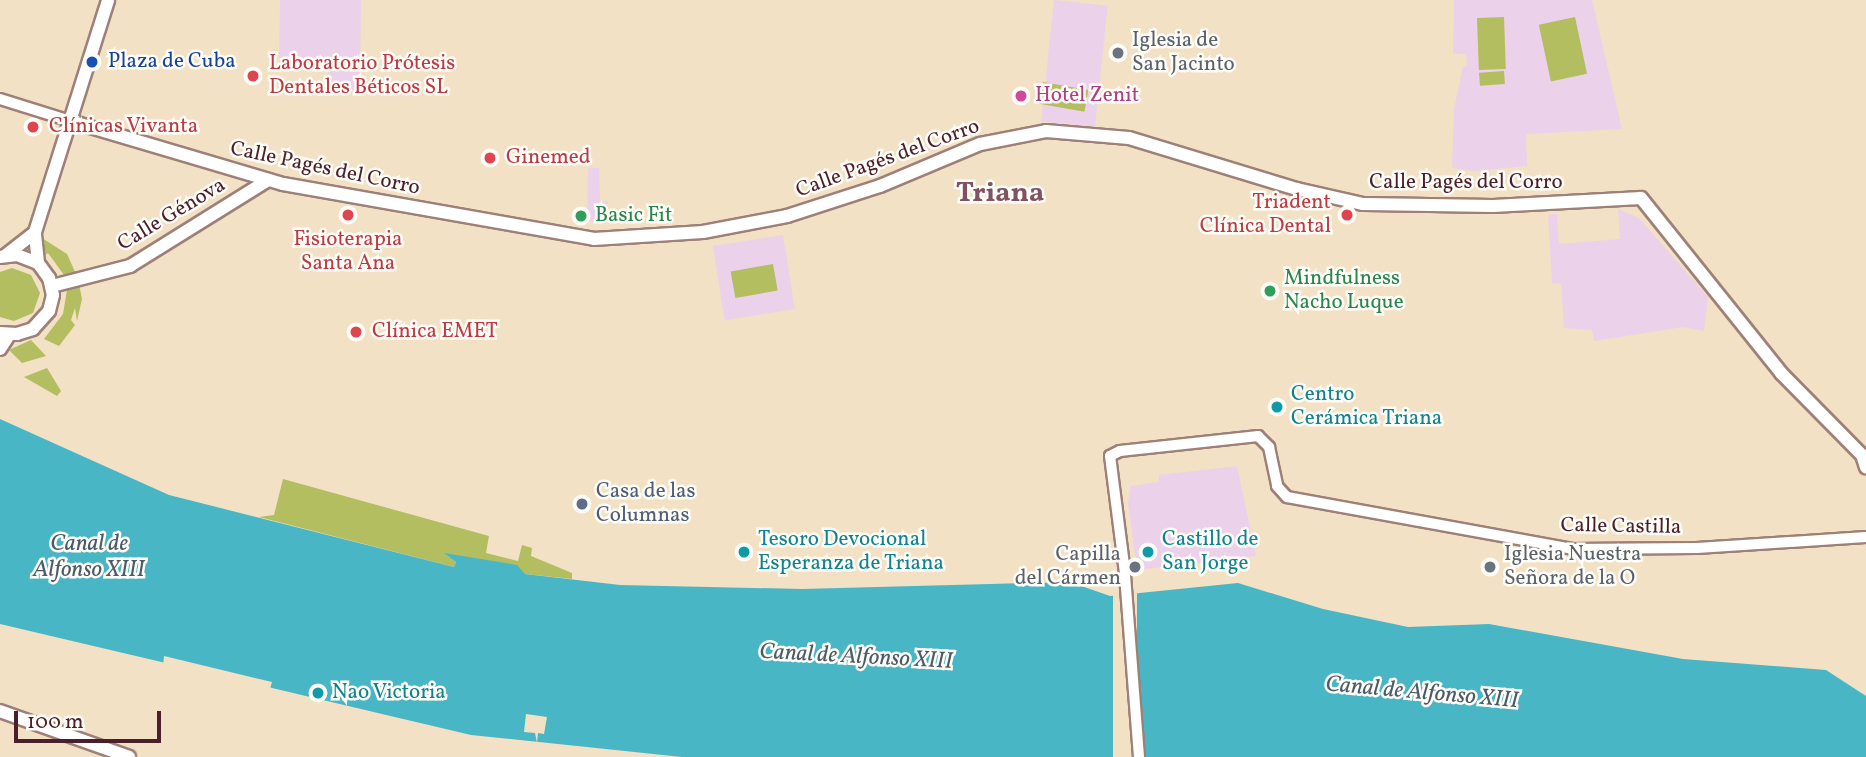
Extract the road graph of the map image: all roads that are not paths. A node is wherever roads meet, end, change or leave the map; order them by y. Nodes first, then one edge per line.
1 (108, 0) edge
2 (0, 99) edge
3 (70, 121) junction
4 (268, 180) junction
5 (34, 232) junction
6 (3, 256) edge
7 (38, 263) junction
8 (52, 286) junction
9 (5, 334) edge
10 (0, 349) edge
11 (1866, 467) edge
12 (1866, 537) edge
13 (0, 711) edge
14 (130, 757) edge
15 (1139, 757) edge

1 - 3 main road
2 - 3 street
3 - 4 main road, Calle Pagés del Corro
3 - 5 main road
4 - 8 main road, Calle Génova
4 - 11 main road, Calle Pagés del Corro
5 - 6 main road
5 - 7 main road
6 - 7 main road
7 - 8 main road
8 - 9 main road
9 - 10 main road
12 - 15 street, Calle Castilla
13 - 14 main road

